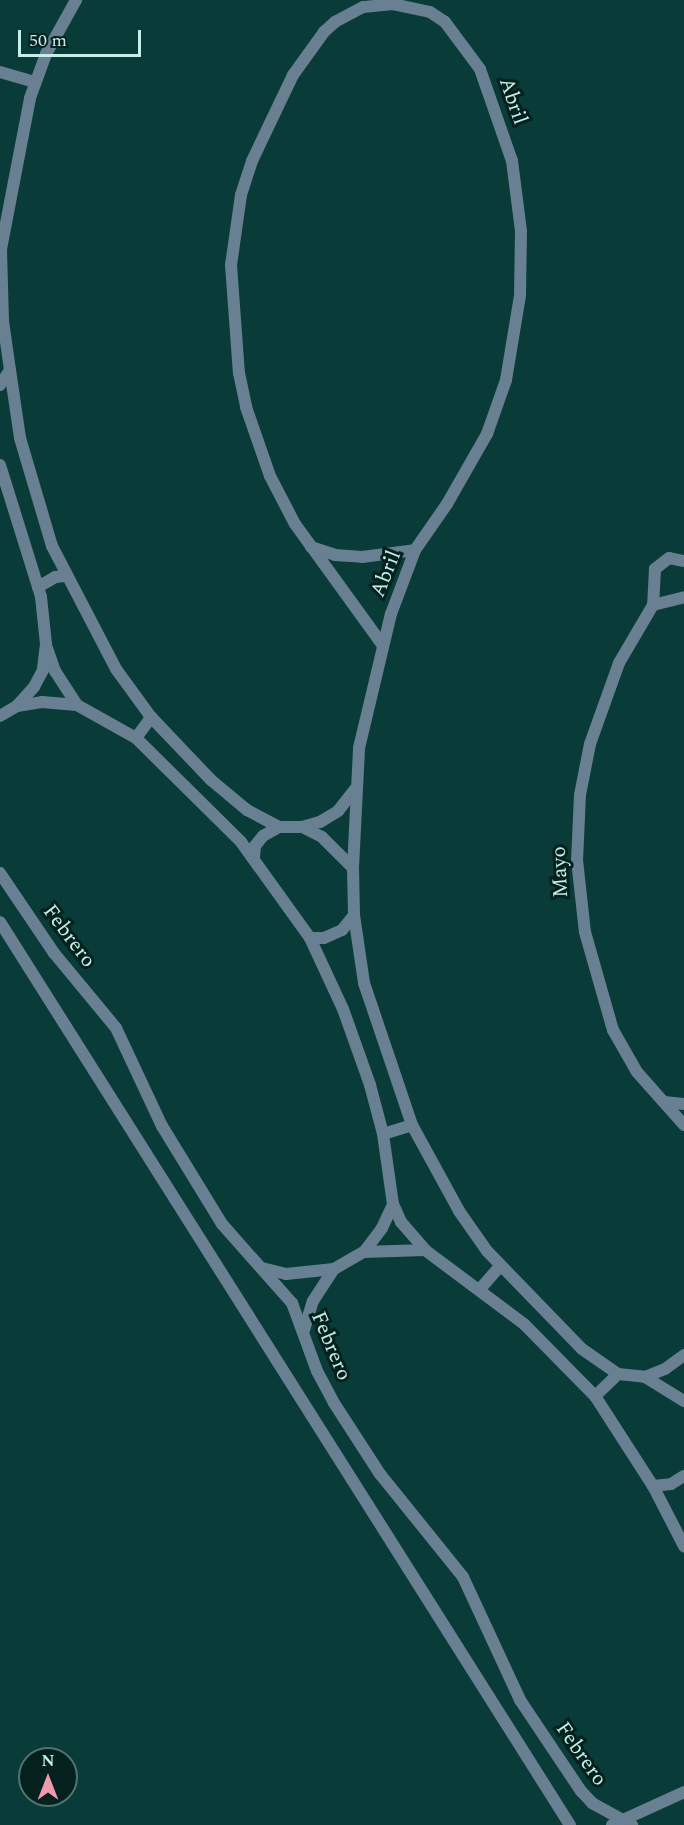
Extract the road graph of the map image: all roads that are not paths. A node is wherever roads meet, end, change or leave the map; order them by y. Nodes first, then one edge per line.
1 (76, 0) edge
2 (0, 72) edge
3 (35, 82) junction
4 (1, 250) edge
5 (2, 319) edge
6 (9, 370) junction
7 (0, 385) edge
8 (0, 465) edge
9 (311, 547) junction
10 (415, 550) junction
11 (684, 561) edge
12 (65, 576) junction
13 (38, 587) junction
14 (684, 597) edge
15 (653, 605) junction
16 (46, 644) junction
17 (382, 644) junction
18 (77, 705) junction
19 (16, 706) junction
20 (0, 716) edge
21 (151, 717) junction
22 (136, 738) junction
23 (356, 788) junction
24 (279, 827) junction
25 (302, 827) junction
26 (254, 858) junction
27 (353, 868) junction
28 (0, 873) edge
29 (354, 915) junction
30 (0, 922) edge
31 (310, 938) junction
32 (664, 1102) junction
33 (684, 1104) edge
34 (411, 1125) junction
35 (684, 1125) edge
36 (383, 1134) junction
37 (393, 1204) junction
38 (425, 1250) junction
39 (364, 1252) junction
40 (500, 1266) junction
41 (261, 1268) junction
42 (334, 1269) junction
43 (481, 1288) junction
44 (304, 1330) junction
45 (684, 1354) edge
46 (618, 1374) junction
47 (645, 1377) junction
48 (595, 1396) junction
49 (684, 1401) edge
50 (684, 1476) edge
51 (653, 1486) junction
52 (684, 1546) edge
53 (684, 1792) edge
54 (616, 1822) edge
55 (570, 1825) edge
56 (632, 1825) edge

1 - 3 street
2 - 3 street
3 - 4 street
4 - 5 street
5 - 6 street
6 - 7 street
6 - 12 street
8 - 13 street
9 - 10 street
9 - 10 street, Abril
9 - 17 street, Abril
10 - 17 street, Abril
11 - 15 street
12 - 13 street
12 - 21 street
13 - 16 street
14 - 15 street
15 - 32 street, Mayo
16 - 18 street
16 - 19 street
17 - 23 street, Abril
18 - 19 street
18 - 22 street
19 - 20 street
21 - 22 street
21 - 24 street
22 - 26 street
23 - 25 street
23 - 27 street, Abril
24 - 25 street
24 - 26 street
25 - 27 street
26 - 31 street
27 - 29 street, Abril
28 - 41 street, Febrero
29 - 31 street
29 - 34 street, Abril
30 - 55 street
31 - 36 street
32 - 33 street
32 - 35 street, Mayo
34 - 36 street
34 - 40 street, Abril
36 - 37 street
37 - 38 street
37 - 39 street
38 - 39 street
38 - 43 street
39 - 42 street
40 - 43 street
40 - 46 street, Abril
41 - 42 street
41 - 44 street, Febrero
42 - 44 street
43 - 48 street
44 - 54 street, Febrero
45 - 47 street
46 - 47 street
46 - 48 street
47 - 49 street
48 - 51 street
50 - 51 street
51 - 52 street
53 - 54 street
54 - 56 street, Febrero

